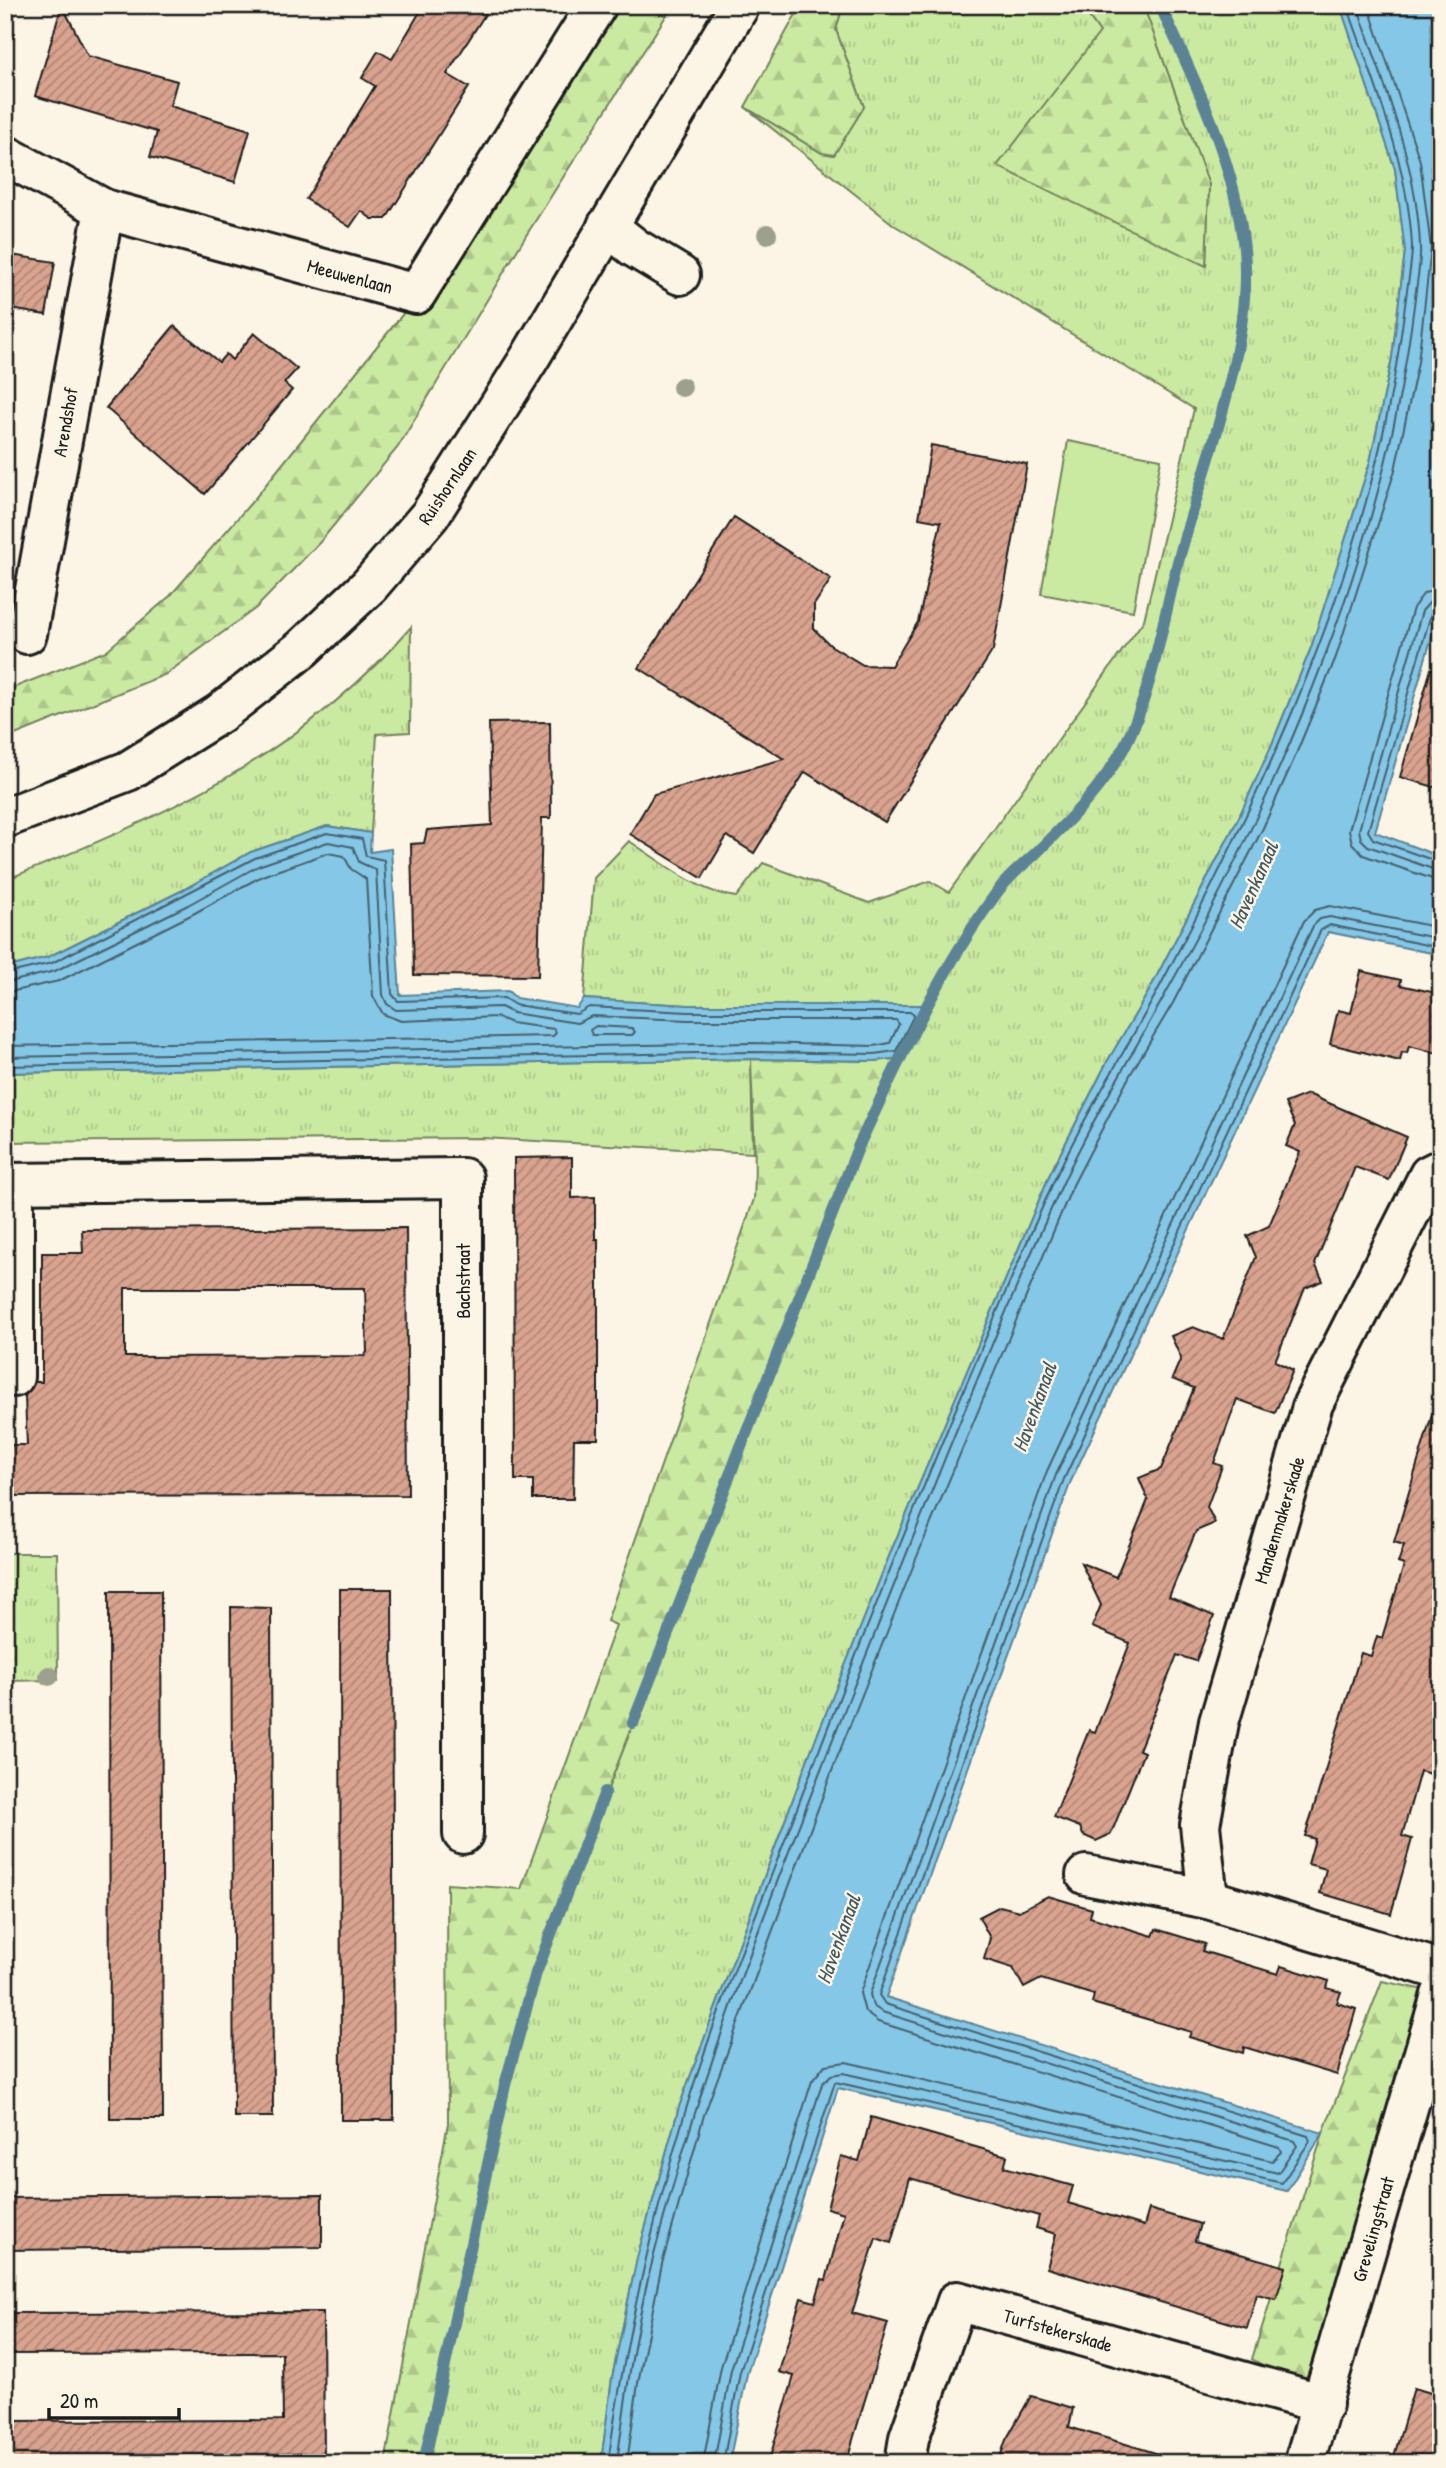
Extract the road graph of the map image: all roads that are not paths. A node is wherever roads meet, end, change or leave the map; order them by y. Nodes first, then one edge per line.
1 (597, 5) edge
2 (740, 5) edge
3 (5, 155) edge
4 (104, 209) junction
5 (607, 226) junction
6 (680, 275) dead end
7 (27, 634) dead end
8 (5, 818) edge
9 (1441, 1170) edge
10 (9, 1183) edge
11 (14, 1377) dead end
12 (463, 1834) dead end
13 (1086, 1875) dead end
14 (1208, 1899) junction
15 (1441, 1970) edge
16 (1441, 1995) edge
17 (1323, 2404) junction
18 (905, 2463) edge
19 (1304, 2463) edge

1 - 4 street, Meeuwenlaan
2 - 5 street, Ruishornlaan
3 - 4 street, Meeuwenlaan
4 - 7 street, Arendshof
5 - 6 street
5 - 8 street, Ruishornlaan
9 - 14 street, Mandenmakerskade
10 - 11 street, Bachstraat
10 - 12 street, Bachstraat
13 - 14 street
14 - 15 street
16 - 17 street, Grevelingstraat
17 - 18 street, Turfstekerskade
17 - 19 street, Grevelingstraat

